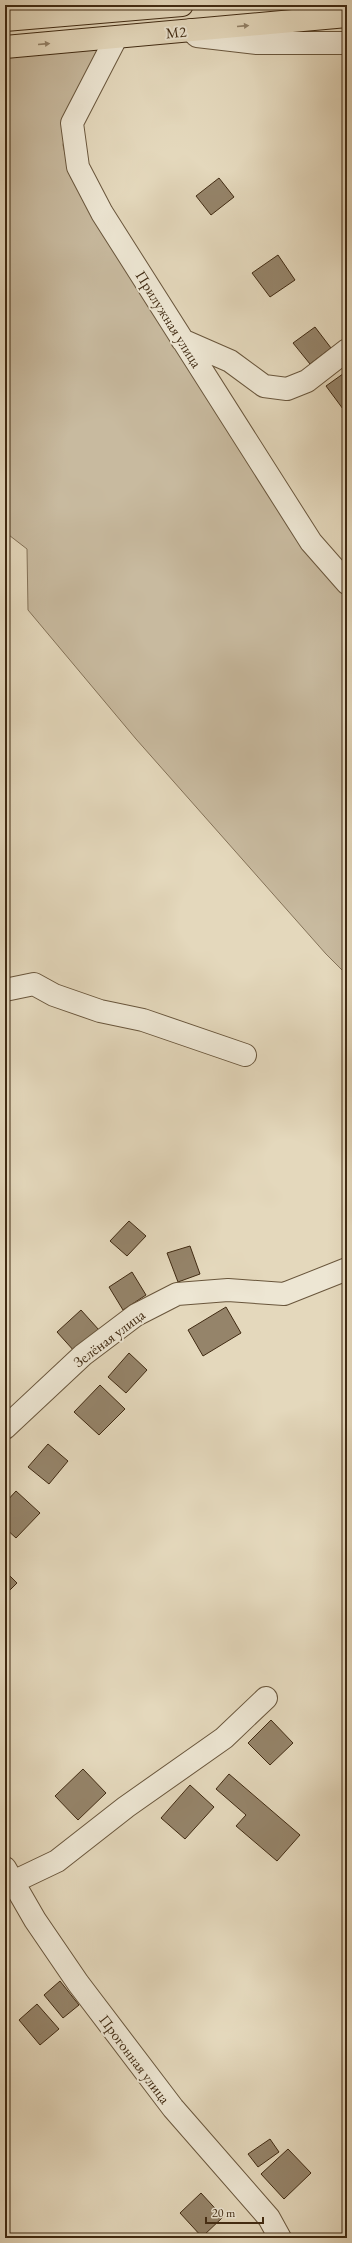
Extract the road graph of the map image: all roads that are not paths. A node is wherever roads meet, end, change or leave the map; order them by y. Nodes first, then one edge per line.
1 (182, 5) edge
2 (347, 16) edge
3 (5, 20) edge
4 (192, 30) junction
5 (116, 38) junction
6 (347, 43) edge
7 (5, 48) edge
8 (182, 340) junction
9 (347, 350) edge
10 (347, 583) edge
11 (5, 990) edge
12 (245, 1055) dead end
13 (347, 1269) edge
14 (5, 1428) edge
15 (266, 1698) dead end
16 (9, 1875) edge
17 (280, 2238) edge

1 - 3 highway
4 -> 2 highway, М2
4 - 5 highway, М2
4 - 6 street
7 -> 5 highway, М2
5 - 8 street, Прилужная улица
8 - 9 street
8 - 10 street, Прилужная улица
11 - 12 street
13 - 14 street, Зелёная улица
15 - 16 street
16 - 17 street, Прогонная улица

